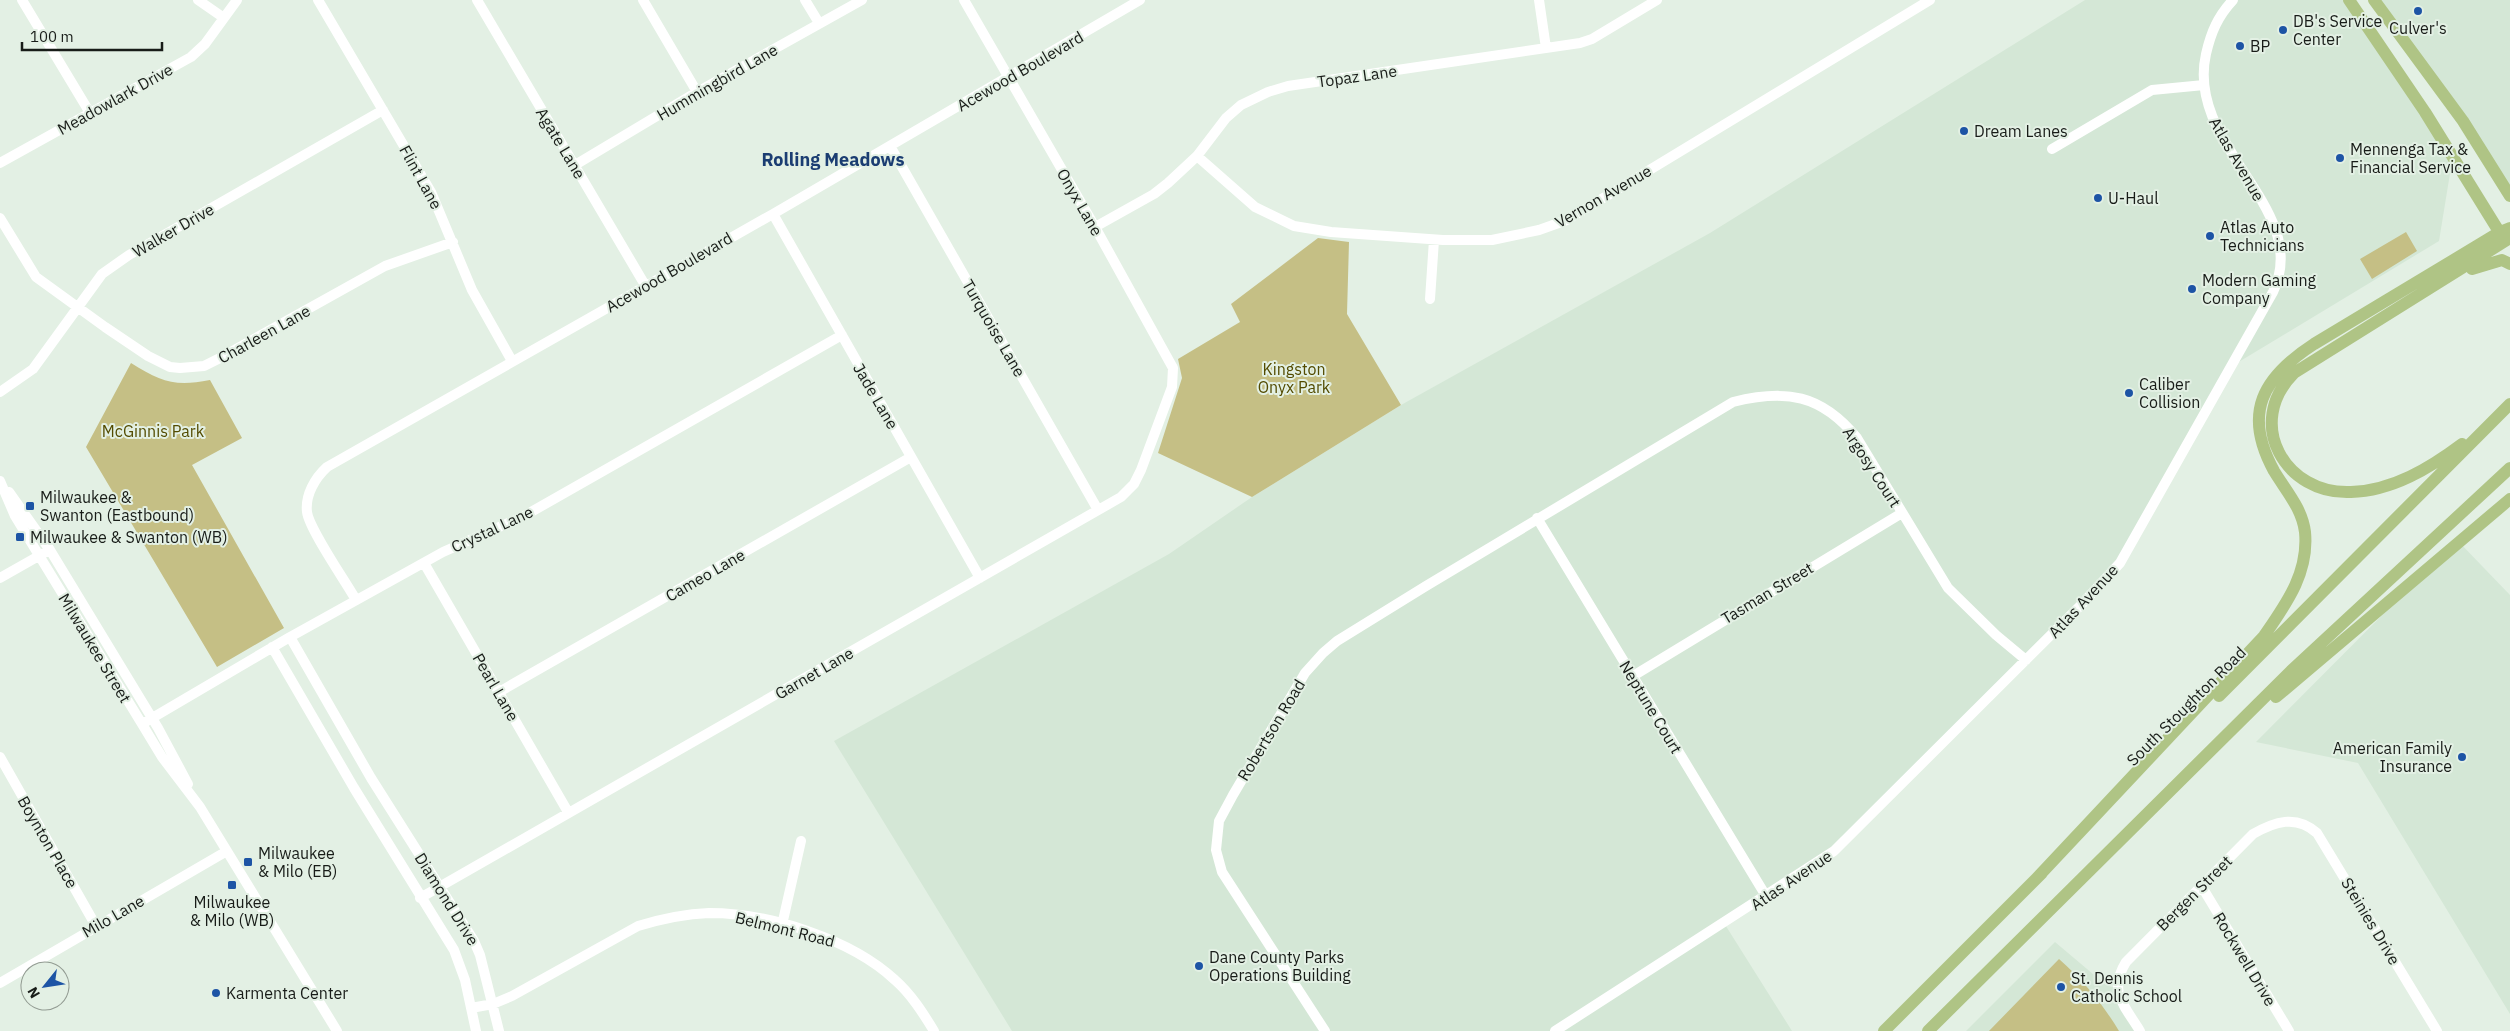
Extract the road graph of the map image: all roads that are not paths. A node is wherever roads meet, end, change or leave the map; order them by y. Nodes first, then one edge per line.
1 (22, 0) edge
2 (198, 0) edge
3 (237, 0) edge
4 (318, 0) edge
5 (477, 0) edge
6 (643, 0) edge
7 (805, 0) edge
8 (862, 0) edge
9 (964, 0) edge
10 (1140, 0) edge
11 (1539, 0) edge
12 (1657, 0) edge
13 (1930, 0) edge
14 (2233, 0) edge
15 (2349, 0) edge
16 (2374, 0) edge
17 (224, 18) junction
18 (819, 24) junction
19 (1546, 48) junction
20 (1008, 78) junction
21 (2204, 85) junction
22 (698, 92) junction
23 (383, 110) junction
24 (90, 113) junction
25 (890, 146) junction
26 (2052, 149) dead end
27 (1197, 156) junction
28 (0, 163) edge
29 (574, 165) junction
30 (2510, 196) edge
31 (773, 214) junction
32 (0, 218) edge
33 (1095, 227) junction
34 (2507, 238) edge
35 (1434, 240) junction
36 (453, 242) junction
37 (2510, 264) edge
38 (2444, 279) junction
39 (645, 285) junction
40 (1430, 299) dead end
41 (79, 309) junction
42 (842, 335) junction
43 (512, 360) junction
44 (0, 392) edge
45 (2510, 404) edge
46 (1164, 409) joint
47 (2499, 415) junction
48 (911, 457) junction
49 (2510, 468) edge
50 (1, 482) edge
51 (2510, 500) edge
52 (1098, 510) junction
53 (1902, 513) junction
54 (1537, 518) junction
55 (50, 550) junction
56 (39, 556) junction
57 (424, 562) junction
58 (0, 578) edge
59 (980, 578) junction
60 (356, 600) junction
61 (290, 637) junction
62 (272, 647) junction
63 (2026, 660) junction
64 (1633, 676) junction
65 (499, 692) junction
66 (152, 718) junction
67 (142, 724) junction
68 (2205, 756) junction
69 (0, 757) edge
70 (371, 778) junction
71 (354, 788) junction
72 (200, 807) junction
73 (568, 812) junction
74 (2294, 822) joint
75 (801, 841) dead end
76 (227, 851) junction
77 (2036, 879) junction
78 (439, 886) junction
79 (2202, 887) junction
80 (1766, 896) junction
81 (420, 898) junction
82 (782, 924) junction
83 (96, 926) junction
84 (0, 982) edge
85 (493, 1004) junction
86 (471, 1008) junction
87 (336, 1031) edge
88 (476, 1031) edge
89 (499, 1031) edge
90 (934, 1031) edge
91 (1325, 1031) edge
92 (1555, 1031) edge
93 (1884, 1031) edge
94 (1928, 1031) edge
95 (2140, 1031) edge
96 (2289, 1031) edge
97 (2437, 1031) edge

1 - 24 street
2 - 17 street
3 - 17 street, Meadowlark Drive
4 - 23 street, Flint Lane
5 - 29 street, Agate Lane
6 - 22 street
7 - 18 street
8 - 18 street, Hummingbird Lane
9 - 20 street, Onyx Lane
10 - 20 street, Acewood Boulevard
11 - 19 street
12 - 19 street, Topaz Lane
13 - 35 street, Vernon Avenue
14 - 21 street, Atlas Avenue
15 - 34 main road
16 - 30 main road
17 - 24 street, Meadowlark Drive
18 - 22 street, Hummingbird Lane
19 - 27 street, Topaz Lane
20 - 25 street, Acewood Boulevard
20 - 33 street, Onyx Lane
21 - 26 street
21 - 63 street, Atlas Avenue
22 - 29 street, Hummingbird Lane
23 - 36 street, Flint Lane
23 - 41 street, Walker Drive
24 - 28 street, Meadowlark Drive
25 - 31 street, Acewood Boulevard
25 - 52 street, Turquoise Lane
27 - 33 street, Topaz Lane
27 - 35 street, Vernon Avenue
29 - 39 street, Agate Lane
31 - 39 street, Acewood Boulevard
31 - 42 street, Jade Lane
32 - 41 street, Charleen Lane
33 - 46 street, Onyx Lane
34 - 38 main road
34 - 77 main road
35 - 40 street
36 - 41 street, Charleen Lane
36 - 43 street, Flint Lane
37 - 38 main road
38 - 47 main road
39 - 43 street, Acewood Boulevard
41 - 44 street, Walker Drive
42 - 48 street, Jade Lane
42 - 57 street, Crystal Lane
43 - 60 street, Acewood Boulevard
45 - 47 main road, South Stoughton Road
46 - 52 street, Garnet Lane
47 - 77 main road, South Stoughton Road
48 - 59 street, Jade Lane
48 - 65 street, Cameo Lane
49 - 68 main road
50 - 55 street, Milwaukee Street
50 - 56 street, Milwaukee Street
51 - 68 main road
52 - 59 street, Garnet Lane
53 - 54 street, Argosy Court
53 - 63 street, Argosy Court
53 - 64 street, Tasman Street
54 - 64 street, Neptune Court
54 - 91 street, Robertson Road
55 - 56 street
55 - 66 street, Milwaukee Street
56 - 58 street
56 - 67 street, Milwaukee Street
57 - 60 street, Crystal Lane
57 - 65 street, Pearl Lane
59 - 73 street, Garnet Lane
60 - 61 street, Crystal Lane
61 - 62 street, Crystal Lane
61 - 70 street, Diamond Drive
62 - 66 street, Crystal Lane
62 - 71 street, Diamond Drive
63 - 80 street, Atlas Avenue
64 - 80 street, Neptune Court
65 - 73 street, Pearl Lane
66 - 67 street, Crystal Lane
66 - 72 street, Milwaukee Street
67 - 72 street, Milwaukee Street
68 - 94 main road
69 - 83 street, Boynton Place
70 - 71 street
70 - 78 street, Diamond Drive
71 - 81 street, Diamond Drive
72 - 76 street, Milwaukee Street
73 - 78 street, Garnet Lane
74 - 79 street, Bergen Street
74 - 97 street, Steinies Drive
75 - 82 street
76 - 83 street, Milo Lane
76 - 87 street, Milwaukee Street
77 - 93 main road, South Stoughton Road
78 - 81 street, Garnet Lane
78 - 85 street, Diamond Drive
79 - 95 street, Bergen Street
79 - 96 street, Rockwell Drive
80 - 92 street, Atlas Avenue
81 - 86 street, Diamond Drive
82 - 85 street, Belmont Road
82 - 90 street, Belmont Road
83 - 84 street, Milo Lane
85 - 86 street, Belmont Road
85 - 89 street, Diamond Drive
86 - 88 street, Diamond Drive

